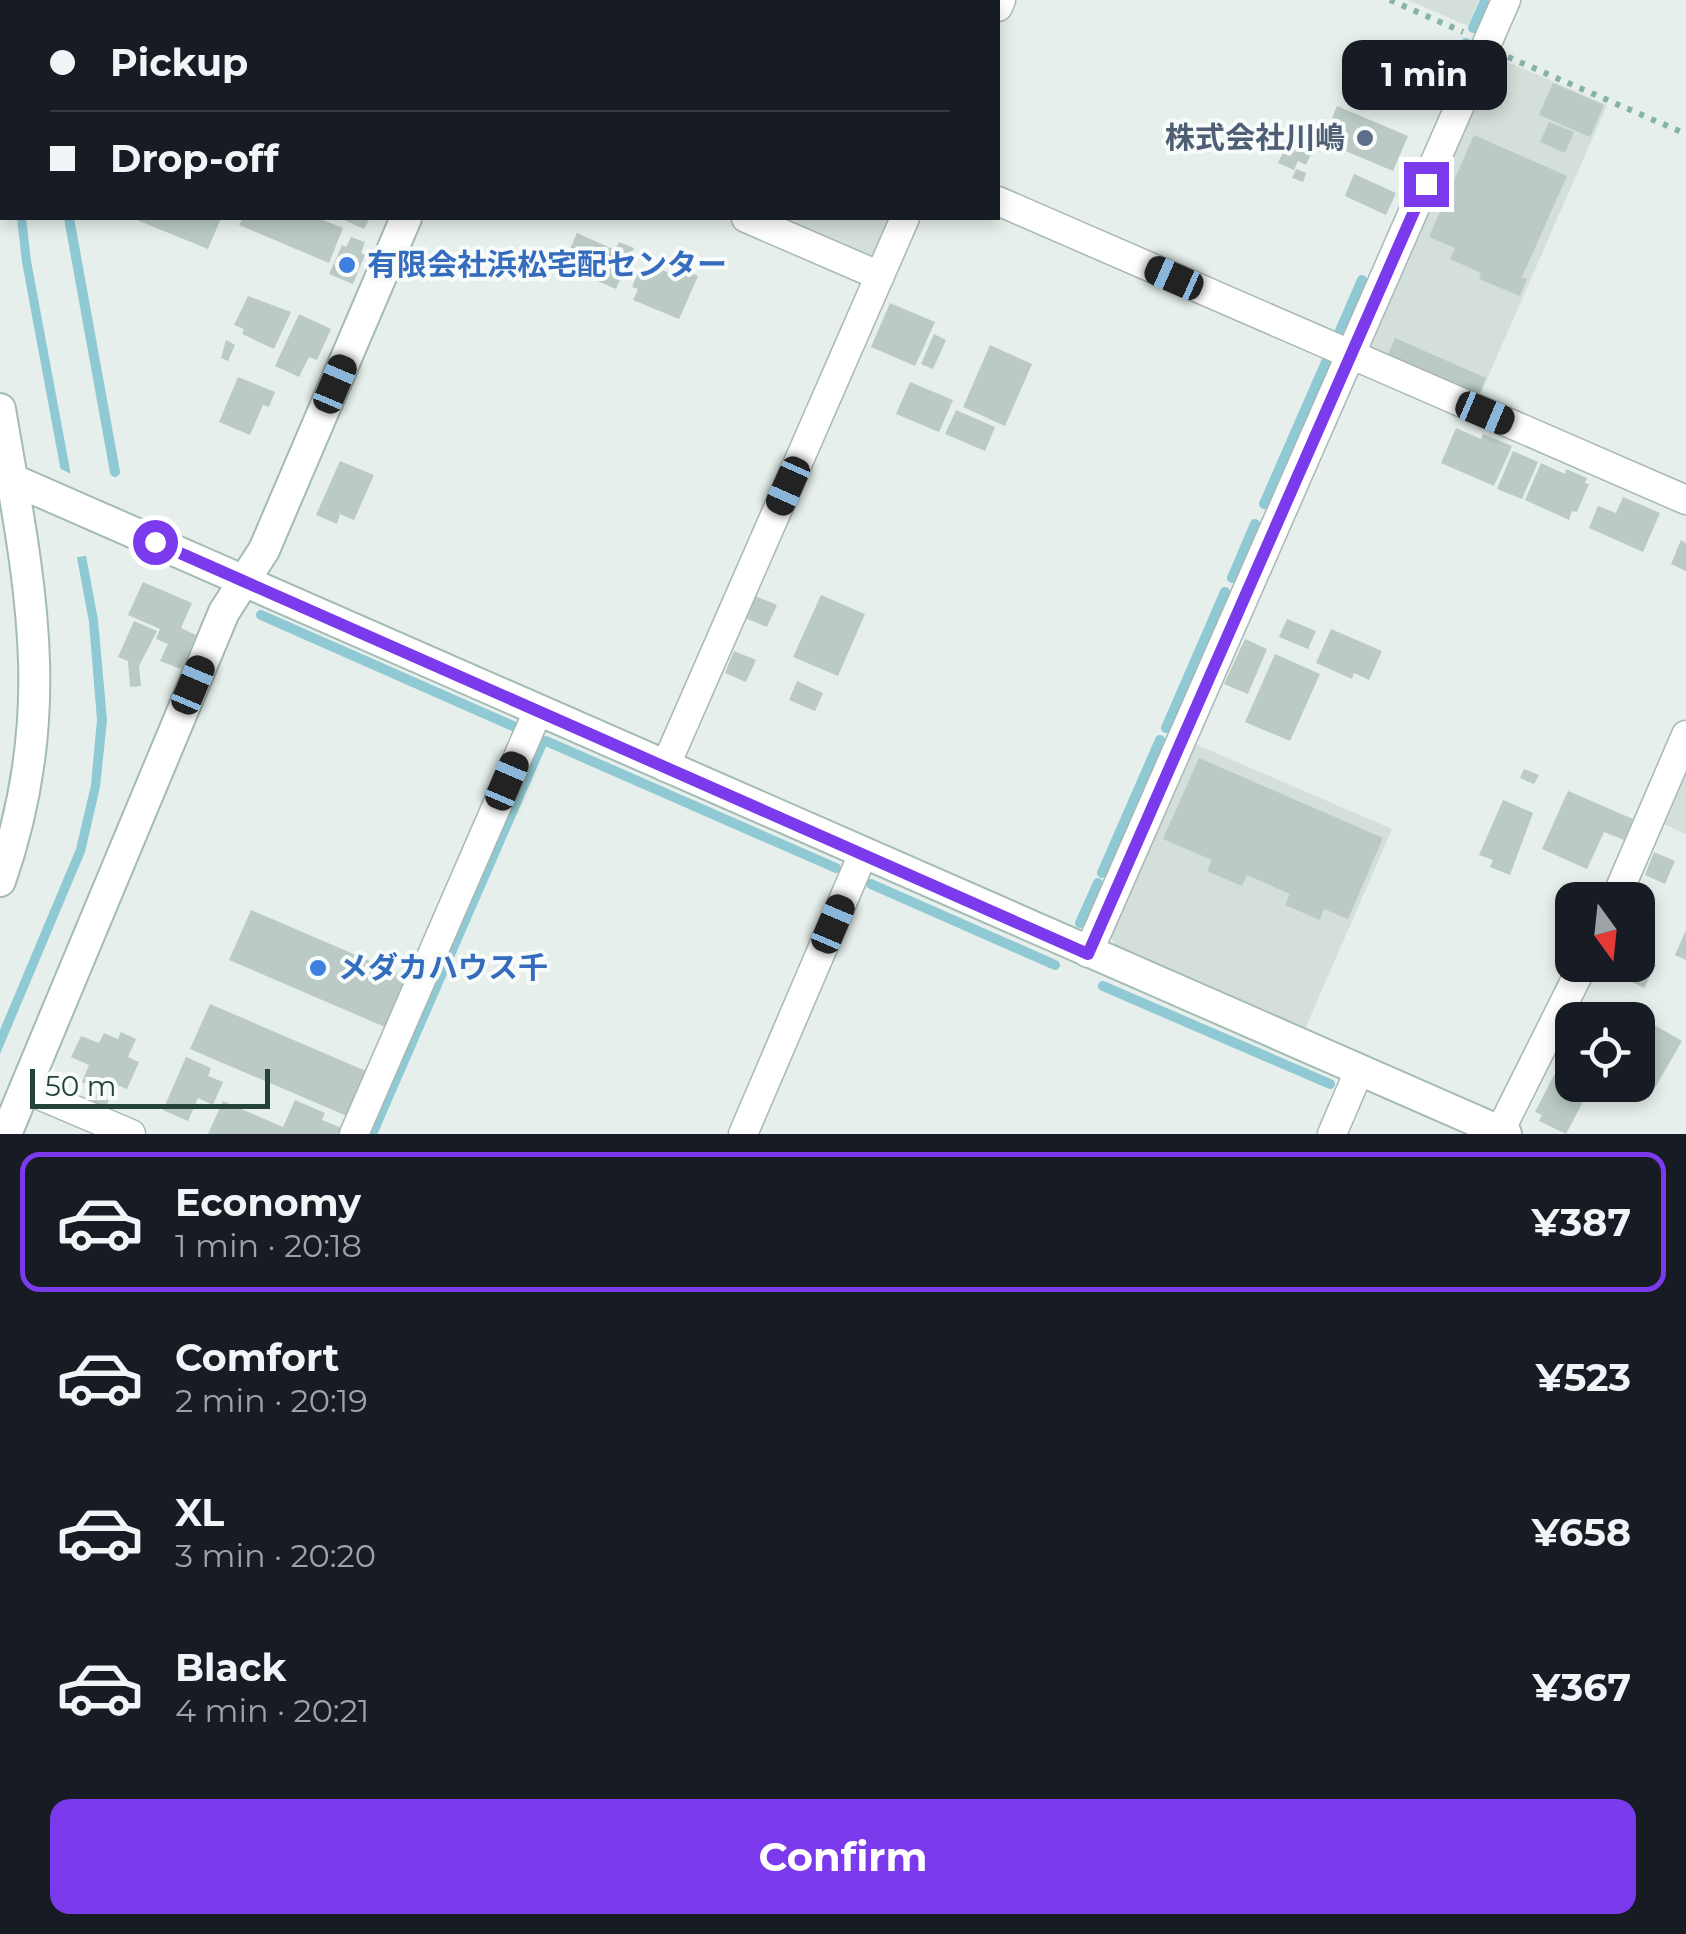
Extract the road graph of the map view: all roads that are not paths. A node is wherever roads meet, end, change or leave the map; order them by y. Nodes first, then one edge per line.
1 (1506, 0) edge
2 (1000, 202) edge
3 (405, 220) edge
4 (751, 220) edge
5 (905, 220) edge
6 (880, 276) junction
7 (1351, 354) junction
8 (0, 409) edge
9 (6, 476) edge
10 (1686, 500) edge
11 (244, 581) junction
12 (538, 710) junction
13 (1686, 735) edge
14 (665, 767) junction
15 (863, 854) junction
16 (0, 881) edge
17 (1623, 882) edge
18 (1088, 954) junction
19 (1575, 982) edge
20 (1360, 1071) junction
21 (26, 1089) junction
22 (1503, 1133) edge
23 (6, 1134) edge
24 (131, 1134) edge
25 (354, 1134) edge
26 (743, 1134) edge
27 (1332, 1134) edge

1 - 7 street
2 - 7 street
3 - 11 street
4 - 6 street
5 - 6 street
6 - 14 street
7 - 10 street
7 - 18 street
8 - 9 street
9 - 11 street
9 - 16 street
11 - 12 street
11 - 21 street
12 - 14 street
12 - 25 street
13 - 17 street
14 - 15 street
15 - 18 street
15 - 26 street
18 - 20 street
19 - 22 street
20 - 22 street
20 - 27 street
21 - 23 street
21 - 24 street

